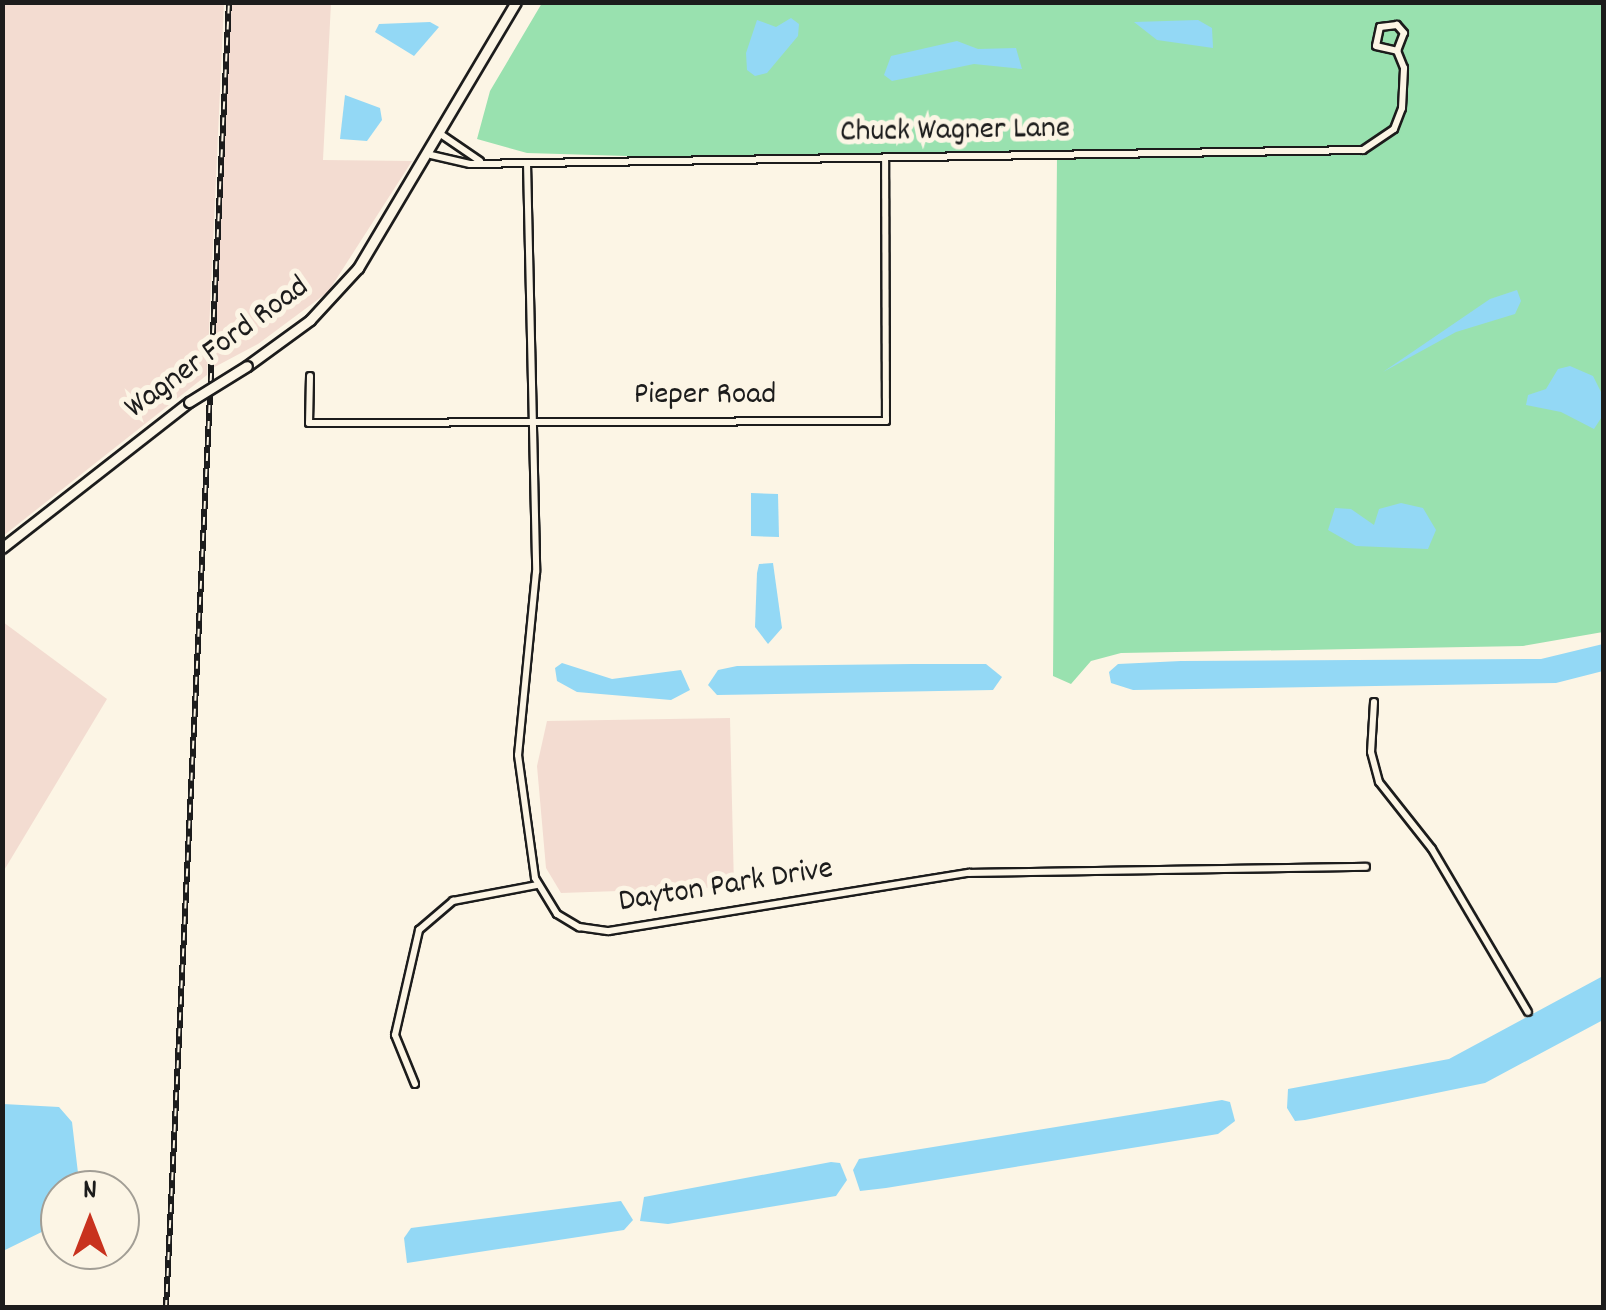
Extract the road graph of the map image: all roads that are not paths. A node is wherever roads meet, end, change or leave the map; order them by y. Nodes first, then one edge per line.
1 (516, 2) edge
2 (1396, 52) junction
3 (442, 135) junction
4 (431, 155) junction
5 (885, 159) junction
6 (481, 162) junction
7 (527, 163) junction
8 (310, 376) dead end
9 (534, 422) junction
10 (2, 548) edge
11 (1374, 702) dead end
12 (1366, 867) dead end
13 (537, 885) junction
14 (1528, 1012) dead end
15 (415, 1084) dead end

1 - 3 main road, Wagner Ford Road
2 - 2 street, Chuck Wagner Lane
2 - 5 street, Chuck Wagner Lane
3 - 4 main road, Wagner Ford Road
3 - 6 street
4 - 6 street, Chuck Wagner Lane
4 - 10 main road, Wagner Ford Road, bridge
5 - 7 street, Chuck Wagner Lane
5 - 9 street, Pieper Road
6 - 7 street, Chuck Wagner Lane
7 - 9 street
8 - 9 street, Pieper Road
9 - 13 street
11 - 14 street
12 - 13 street, Dayton Park Drive
13 - 15 street

